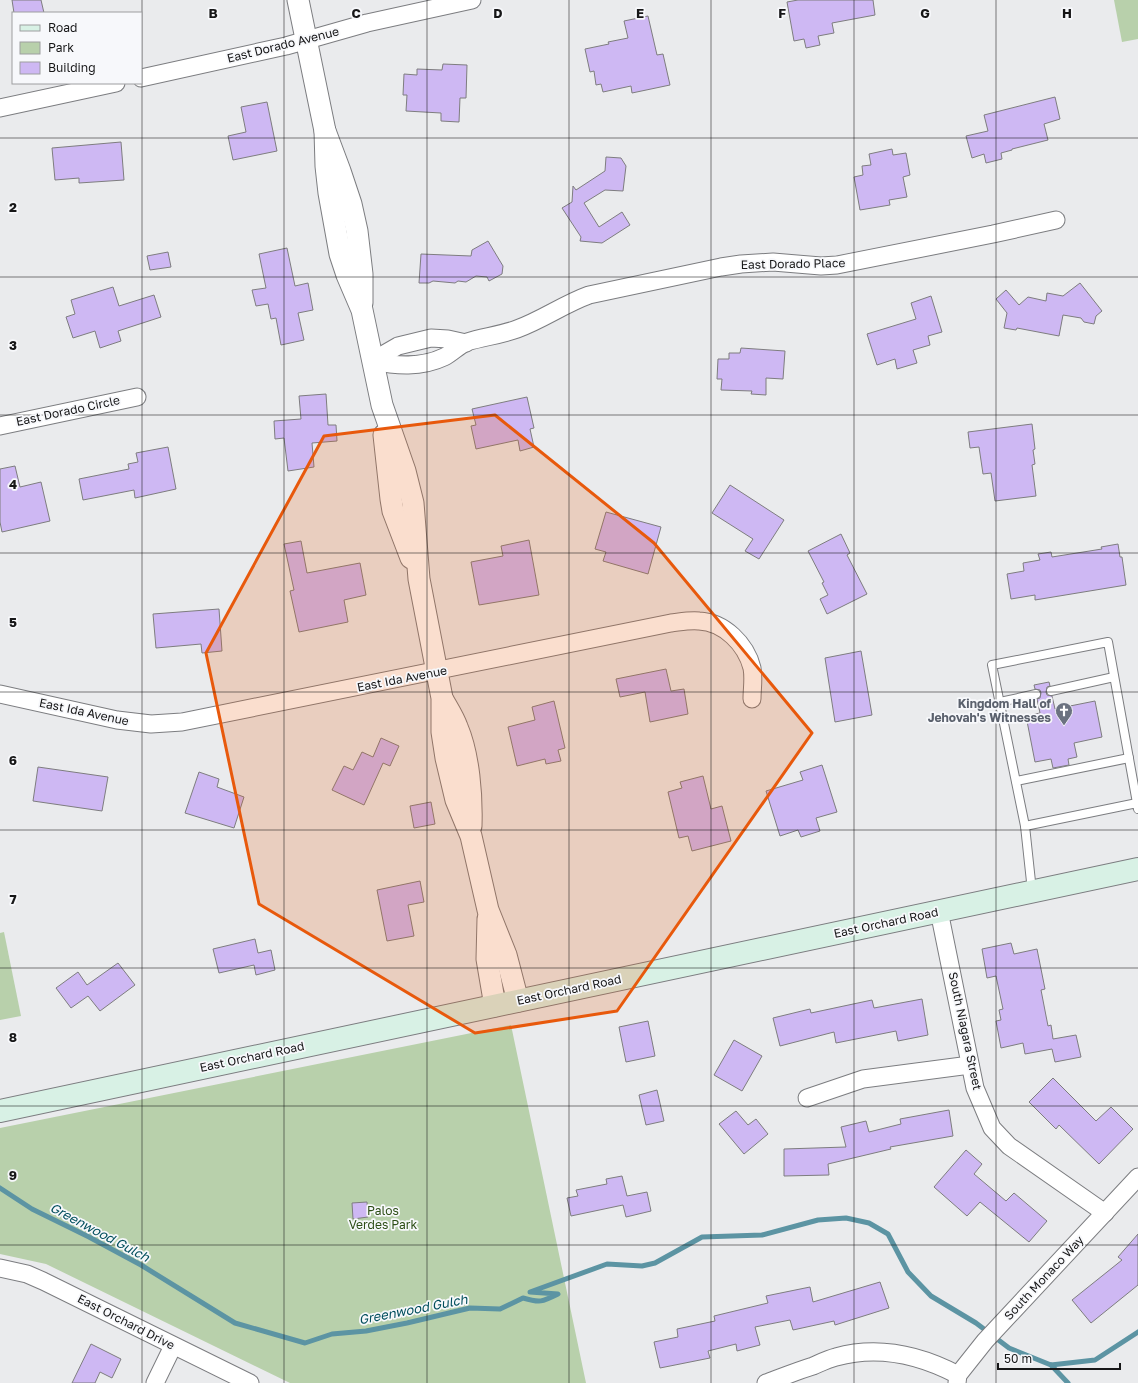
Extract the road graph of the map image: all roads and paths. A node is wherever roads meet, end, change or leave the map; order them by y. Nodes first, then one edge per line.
1 (298, 0) edge
2 (472, 0) edge
3 (306, 40) junction
4 (142, 78) edge
5 (111, 84) edge
6 (0, 108) edge
7 (1056, 220) dead end
8 (372, 361) junction
9 (137, 397) dead end
10 (0, 426) edge
11 (437, 672) junction
12 (1114, 677) junction
13 (1051, 690) dead end
14 (0, 694) edge
15 (1036, 694) dead end
16 (752, 699) dead end
17 (1000, 702) junction
18 (1129, 758) junction
19 (1016, 781) junction
20 (1137, 806) edge
21 (1025, 826) junction
22 (1138, 869) edge
23 (1032, 892) junction
24 (488, 910) junction
25 (939, 911) junction
26 (518, 1001) junction
27 (495, 1006) junction
28 (970, 1066) junction
29 (807, 1098) dead end
30 (0, 1111) edge
31 (1138, 1177) edge
32 (1105, 1213) junction
33 (0, 1268) edge
34 (173, 1346) junction
35 (957, 1379) edge
36 (155, 1383) edge
37 (250, 1383) edge
38 (766, 1383) edge

1 - 3 street
2 - 3 street, East Dorado Avenue
3 - 4 street, East Dorado Avenue
3 - 8 street
5 - 6 street
7 - 8 street, East Dorado Place
8 - 11 street
9 - 10 street, East Dorado Circle
11 - 14 street, East Ida Avenue
11 - 16 street, East Ida Avenue
11 - 24 street
12 - 13 lane
12 - 17 lane
12 - 18 lane
15 - 17 lane
17 - 19 lane
18 - 19 lane
18 - 20 lane
19 - 21 lane
20 - 21 lane
21 - 23 lane
22 - 23 main road, East Orchard Road
23 - 25 main road, East Orchard Road
24 - 26 street
24 - 27 street
25 - 26 main road, East Orchard Road
25 - 28 street, South Niagara Street
26 - 27 main road, East Orchard Road
27 - 30 main road, East Orchard Road
28 - 29 street
28 - 32 street, South Niagara Street
31 - 32 street, South Monaco Way
32 - 35 street, South Monaco Way
33 - 34 street, East Orchard Drive
34 - 36 street
34 - 37 street, East Orchard Drive
35 - 38 street

